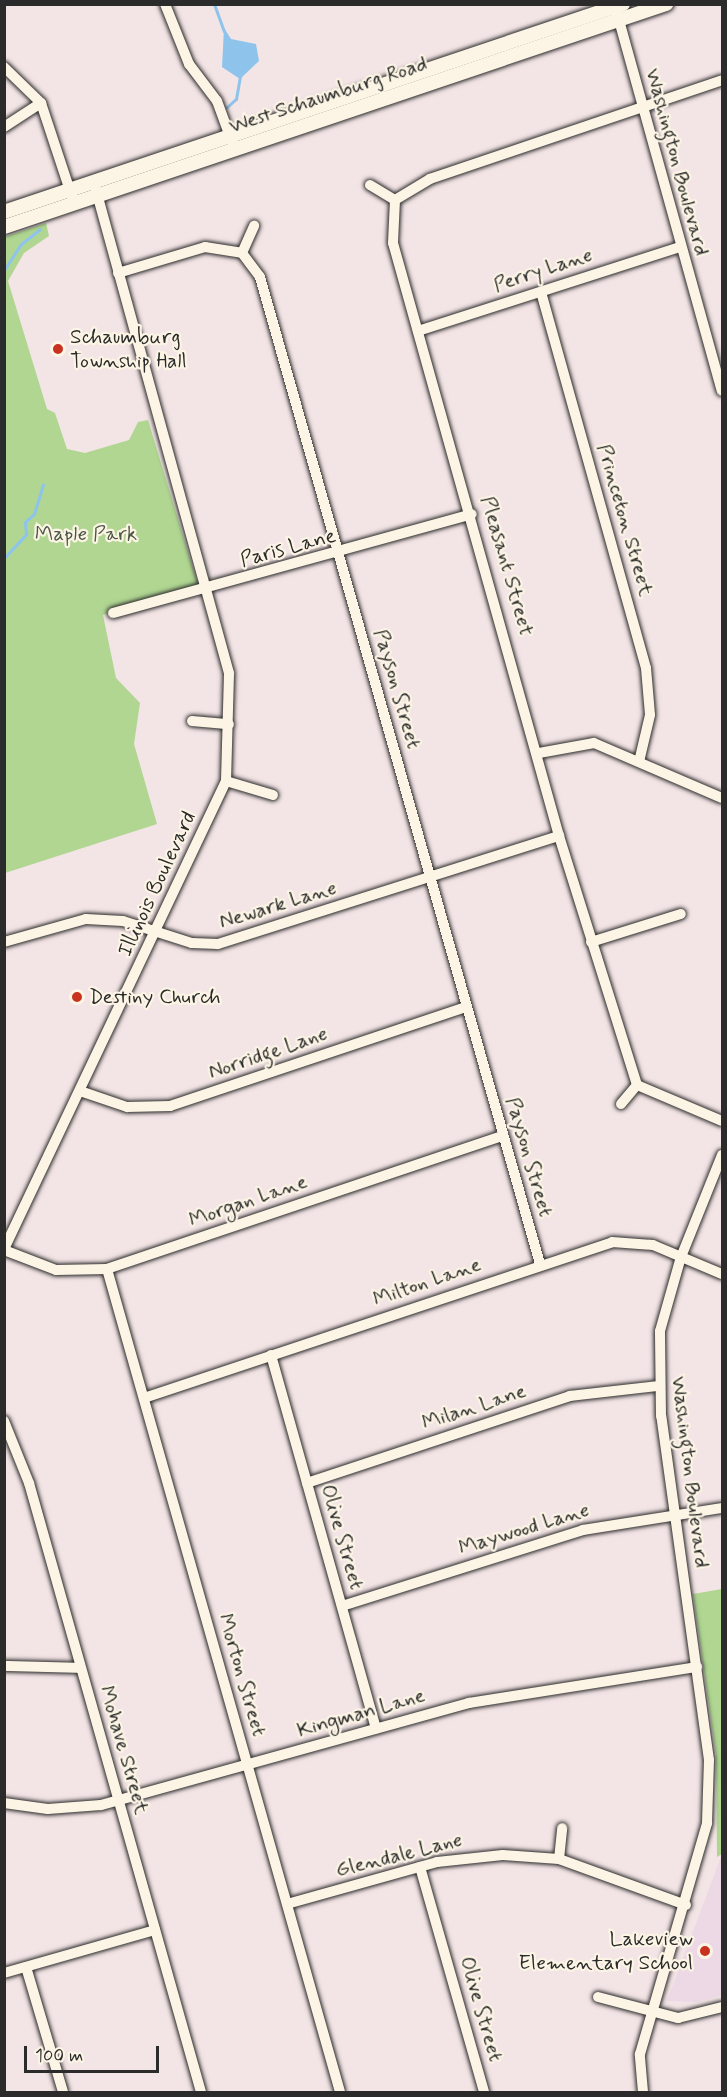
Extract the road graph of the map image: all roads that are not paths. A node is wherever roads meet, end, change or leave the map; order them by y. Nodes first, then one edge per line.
1 (165, 4) edge
2 (666, 4) edge
3 (618, 10) edge
4 (4, 67) edge
5 (723, 80) edge
6 (41, 104) junction
7 (641, 107) junction
8 (4, 128) edge
9 (231, 142) junction
10 (370, 185) dead end
11 (96, 189) junction
12 (72, 197) junction
13 (395, 200) junction
14 (4, 212) edge
15 (254, 226) dead end
16 (4, 227) edge
17 (680, 247) junction
18 (242, 253) junction
19 (118, 273) junction
20 (541, 292) junction
21 (418, 331) junction
22 (723, 390) edge
23 (472, 514) junction
24 (339, 554) junction
25 (207, 590) junction
26 (113, 613) dead end
27 (192, 721) dead end
28 (229, 724) junction
29 (539, 753) junction
30 (639, 762) junction
31 (226, 781) junction
32 (273, 795) dead end
33 (723, 798) edge
34 (559, 836) junction
35 (430, 878) junction
36 (681, 914) dead end
37 (158, 932) junction
38 (4, 942) edge
39 (591, 942) junction
40 (466, 1007) junction
41 (637, 1084) junction
42 (80, 1091) junction
43 (621, 1104) dead end
44 (723, 1121) edge
45 (503, 1136) junction
46 (723, 1155) edge
47 (4, 1250) edge
48 (681, 1257) junction
49 (540, 1264) junction
50 (107, 1269) junction
51 (723, 1274) edge
52 (271, 1355) junction
53 (658, 1386) junction
54 (144, 1398) junction
55 (4, 1421) edge
56 (307, 1483) junction
57 (723, 1508) edge
58 (675, 1514) junction
59 (342, 1606) junction
60 (4, 1666) edge
61 (697, 1667) junction
62 (80, 1668) junction
63 (376, 1729) junction
64 (247, 1766) junction
65 (118, 1801) junction
66 (4, 1803) edge
67 (562, 1828) dead end
68 (558, 1859) junction
69 (420, 1867) junction
70 (287, 1904) junction
71 (686, 1905) junction
72 (155, 1930) junction
73 (26, 1967) junction
74 (4, 1973) edge
75 (598, 1997) dead end
76 (723, 2007) edge
77 (651, 2012) junction
78 (63, 2092) edge
79 (201, 2092) edge
80 (340, 2092) edge
81 (484, 2092) edge
82 (643, 2092) edge

1 - 9 street
2 - 3 main road, West Schaumburg Road
3 - 7 street, Washington Boulevard
3 - 9 main road, West Schaumburg Road
4 - 6 street
5 - 7 street
6 - 8 street
6 - 12 street
7 - 13 street
7 - 17 street, Washington Boulevard
9 - 11 main road, West Schaumburg Road
10 - 13 street
11 - 12 main road, West Schaumburg Road
11 - 19 street, Illinois Boulevard
12 - 14 main road, West Schaumburg Road
12 - 16 main road, West Schaumburg Road
13 - 21 street, Pleasant Street
15 - 18 street
17 - 20 street, Perry Lane
17 - 22 street, Washington Boulevard
18 - 19 street
18 - 24 street, Payson Street
19 - 25 street, Illinois Boulevard
20 - 21 street, Perry Lane
20 - 30 street, Princeton Street
21 - 23 street, Pleasant Street
23 - 24 street, Paris Lane
23 - 29 street, Pleasant Street
24 - 25 street, Paris Lane
24 - 35 street, Payson Street
25 - 26 street, Paris Lane
25 - 28 street, Illinois Boulevard
27 - 28 street
28 - 31 street, Illinois Boulevard
29 - 30 street
29 - 34 street, Pleasant Street
30 - 33 street
31 - 32 street
31 - 37 street, Illinois Boulevard
34 - 35 street, Newark Lane
34 - 39 street, Pleasant Street
35 - 37 street, Newark Lane
35 - 40 street, Payson Street
36 - 39 street
37 - 38 street, Newark Lane
37 - 42 street, Illinois Boulevard
39 - 41 street, Pleasant Street
40 - 42 street, Norridge Lane
40 - 45 street, Payson Street
41 - 43 street
41 - 44 street
42 - 47 street, Illinois Boulevard
45 - 49 street, Payson Street
45 - 50 street, Morgan Lane
46 - 48 street, Washington Boulevard
47 - 50 street, Morgan Lane
48 - 49 street, Milton Lane
48 - 51 street, Milton Lane
48 - 53 street, Washington Boulevard
49 - 52 street, Milton Lane
50 - 54 street, Morton Street
52 - 54 street, Milton Lane
52 - 56 street, Olive Street
53 - 56 street, Milan Lane
53 - 58 street, Washington Boulevard
54 - 64 street, Morton Street
55 - 62 street, Mohave Street
56 - 59 street, Olive Street
57 - 58 street, Maywood Lane
58 - 59 street, Maywood Lane
58 - 61 street, Washington Boulevard
59 - 63 street, Olive Street
60 - 62 street
61 - 63 street, Kingman Lane
61 - 71 street, Washington Boulevard
62 - 65 street, Mohave Street
63 - 64 street, Kingman Lane
64 - 65 street, Kingman Lane
64 - 70 street, Morton Street
65 - 66 street, Kingman Lane
65 - 72 street, Mohave Street
67 - 68 street
68 - 69 street, Glendale Lane
68 - 71 street, Glendale Lane
69 - 70 street, Glendale Lane
69 - 81 street, Olive Street
70 - 80 street, Morton Street
71 - 77 street, Washington Boulevard
72 - 73 street
72 - 79 street, Mohave Street
73 - 74 street
73 - 78 street
75 - 77 street
76 - 77 street
77 - 82 street, Washington Boulevard

